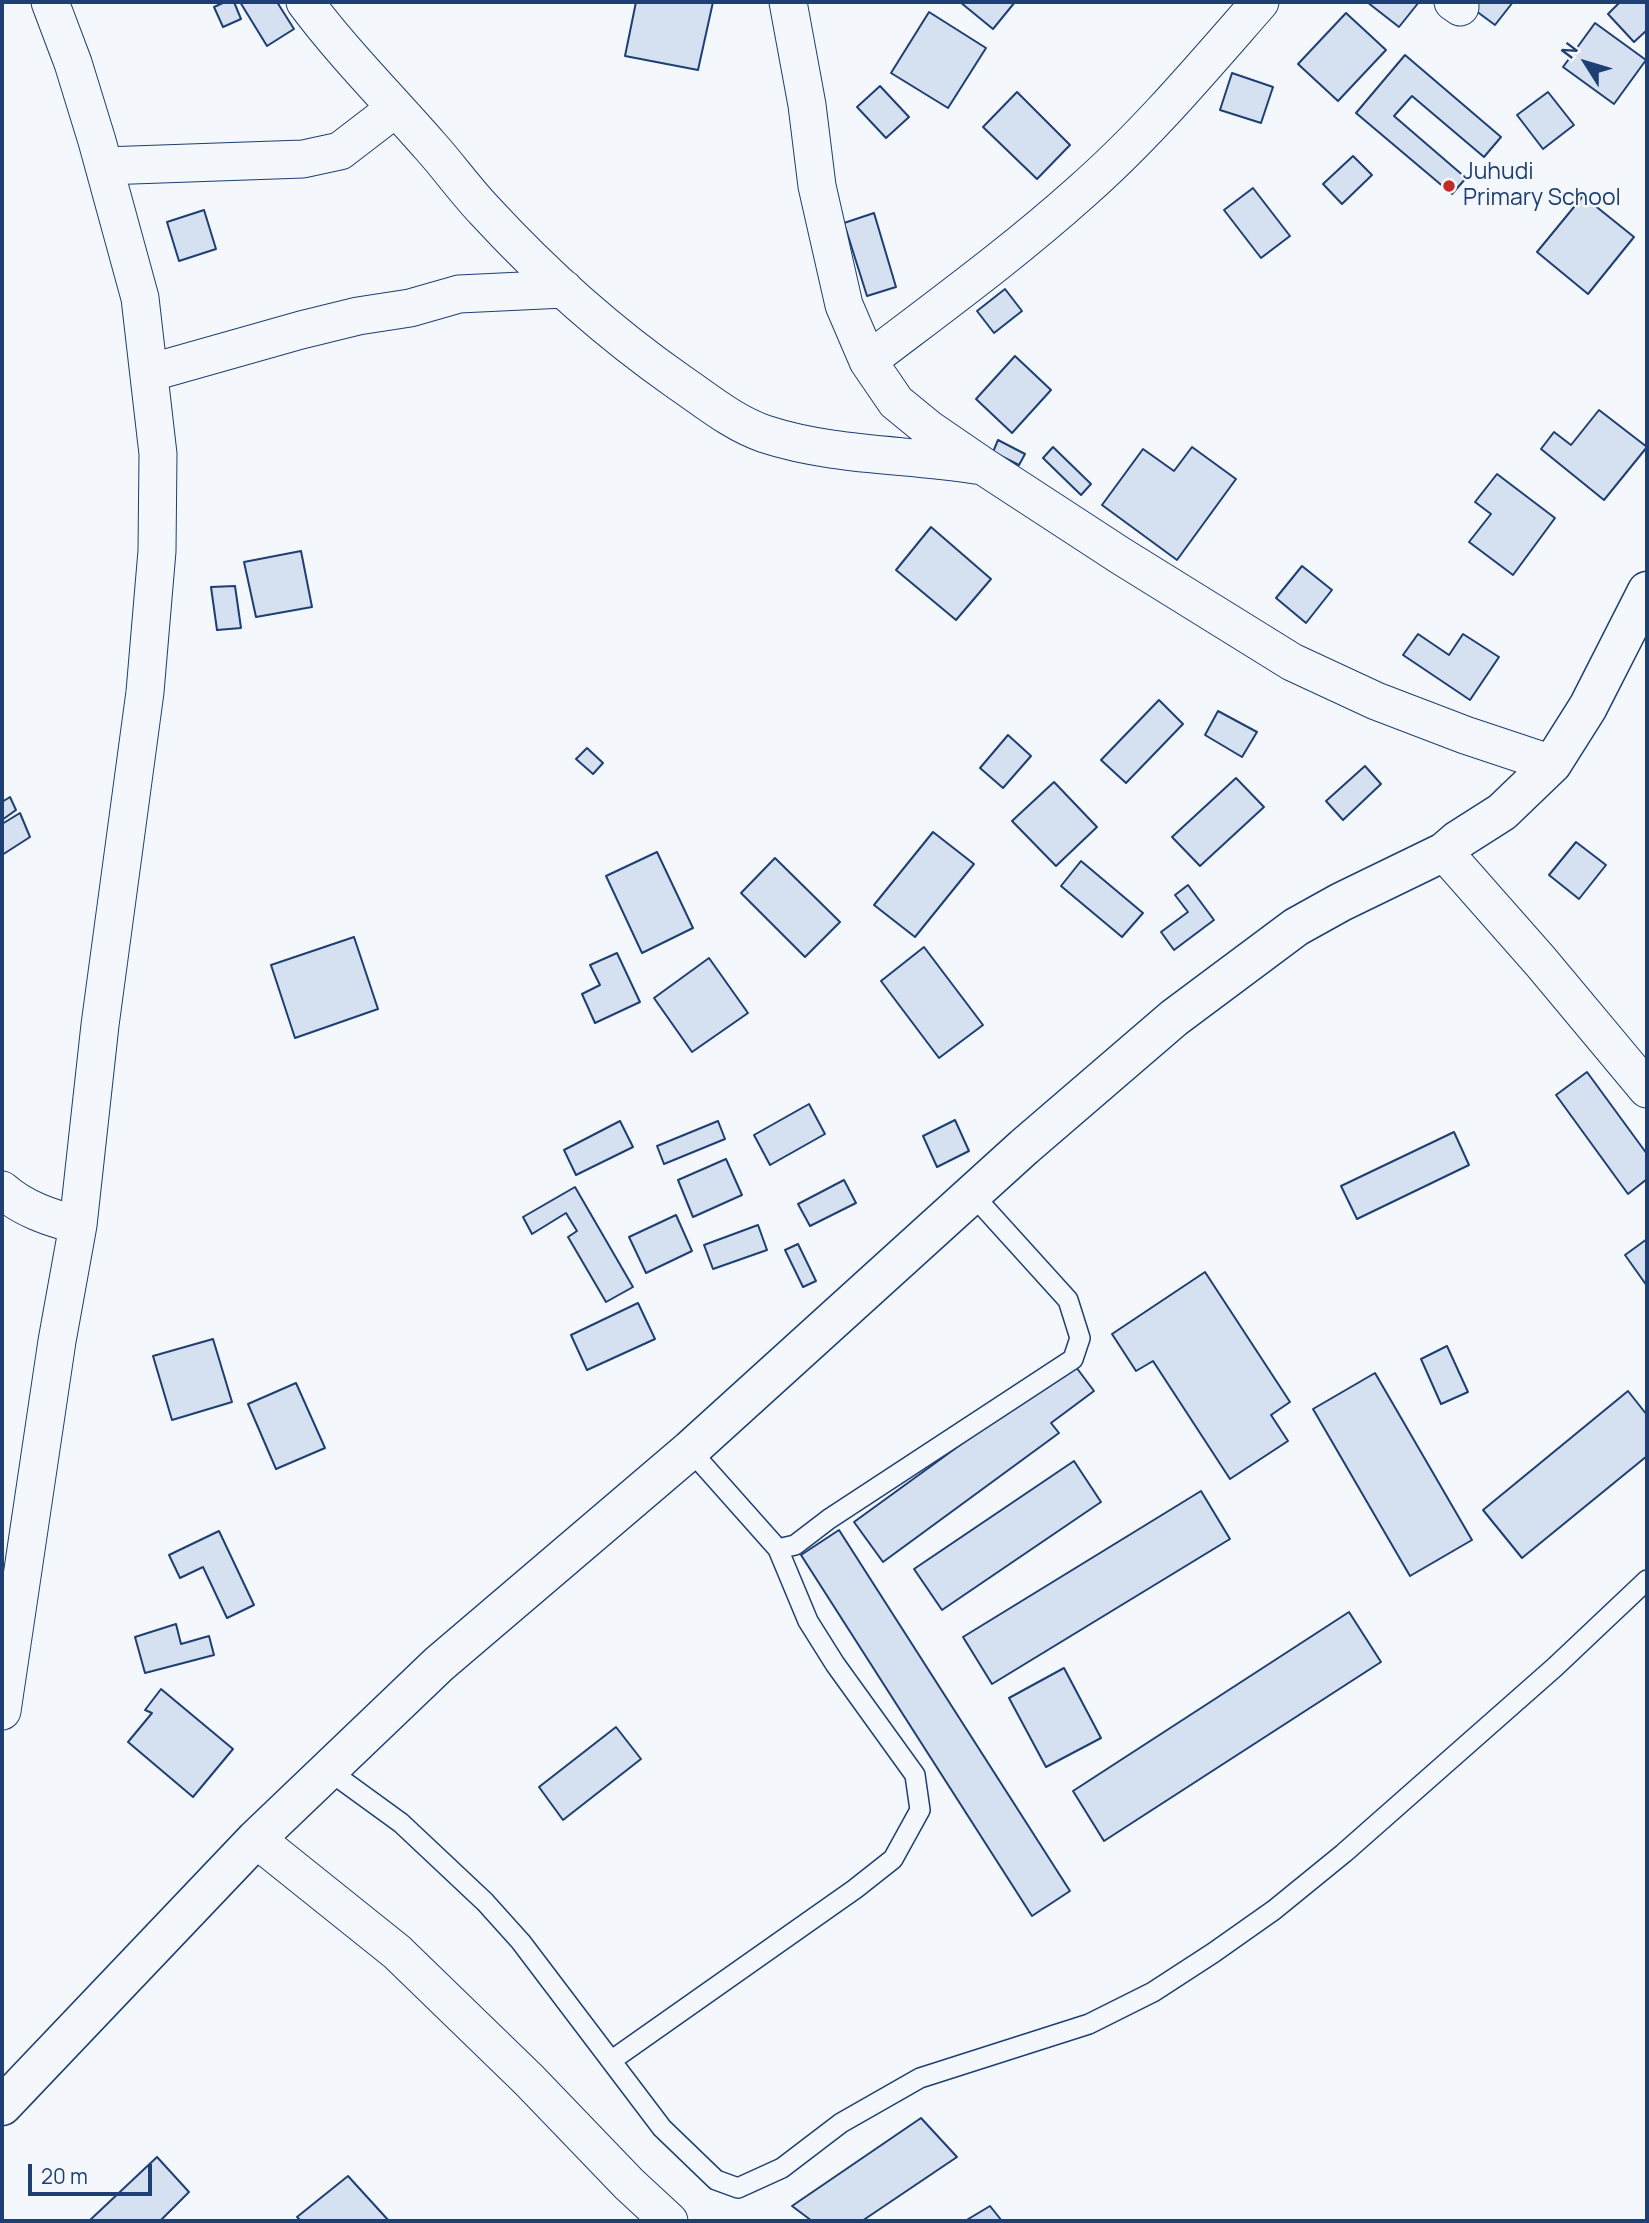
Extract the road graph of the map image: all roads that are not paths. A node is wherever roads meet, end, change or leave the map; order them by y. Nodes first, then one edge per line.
1 (50, 2) edge
2 (305, 2) edge
3 (788, 2) edge
4 (1259, 2) edge
5 (396, 108) junction
6 (104, 166) junction
7 (564, 289) junction
8 (869, 361) junction
9 (149, 373) junction
10 (983, 466) junction
11 (1647, 591) edge
12 (1552, 764) junction
13 (1444, 852) junction
14 (1647, 1089) edge
15 (2, 1190) edge
16 (972, 1194) junction
17 (78, 1225) junction
18 (690, 1450) junction
19 (778, 1549) junction
20 (1647, 1580) edge
21 (2, 1710) edge
22 (328, 1770) junction
23 (256, 1839) junction
24 (611, 2060) junction
25 (2, 2106) edge
26 (670, 2221) edge

1 - 6 street
2 - 5 street
3 - 8 street
4 - 8 street
5 - 6 street
5 - 7 street
6 - 9 street
7 - 9 street
7 - 10 street
8 - 10 street
9 - 17 street
10 - 12 street
11 - 12 street
12 - 13 street
13 - 14 street
13 - 16 street
15 - 17 street
16 - 18 street
16 - 19 lane
17 - 21 street
18 - 19 lane
18 - 22 street
19 - 24 lane
20 - 24 lane
22 - 23 street
22 - 24 lane
23 - 25 street
23 - 26 street

